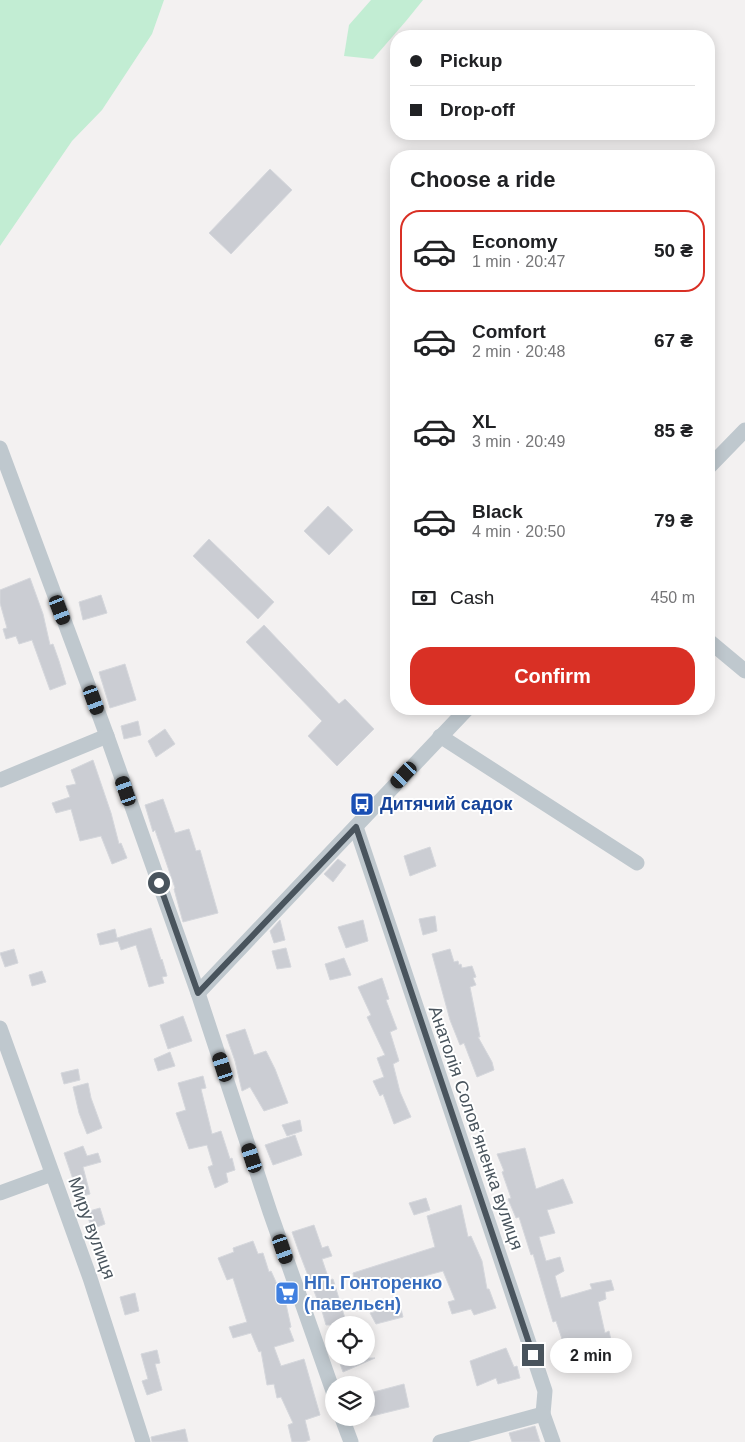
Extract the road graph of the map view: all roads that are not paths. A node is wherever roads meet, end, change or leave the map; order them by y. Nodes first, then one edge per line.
1 (745, 430) edge
2 (0, 448) edge
3 (715, 461) edge
4 (715, 646) edge
5 (745, 671) edge
6 (461, 715) edge
7 (107, 736) junction
8 (440, 736) junction
9 (0, 780) edge
10 (356, 827) junction
11 (637, 864) dead end
12 (198, 993) junction
13 (0, 1028) edge
14 (52, 1174) junction
15 (0, 1193) edge
16 (328, 1376) edge
17 (543, 1414) junction
18 (345, 1426) edge
19 (140, 1441) edge
20 (351, 1442) edge
21 (440, 1442) edge
22 (553, 1442) edge

1 - 3 street
2 - 7 street
4 - 5 street
6 - 8 street
7 - 9 street
7 - 12 street
8 - 10 street
8 - 11 street
10 - 12 street
10 - 17 street, Анатолія Солов’яненка вулиця
12 - 16 street
13 - 14 street, Миру вулиця
14 - 15 street
14 - 19 street, Миру вулиця
17 - 21 street
17 - 22 street, Анатолія Солов’яненка вулиця
18 - 20 street

